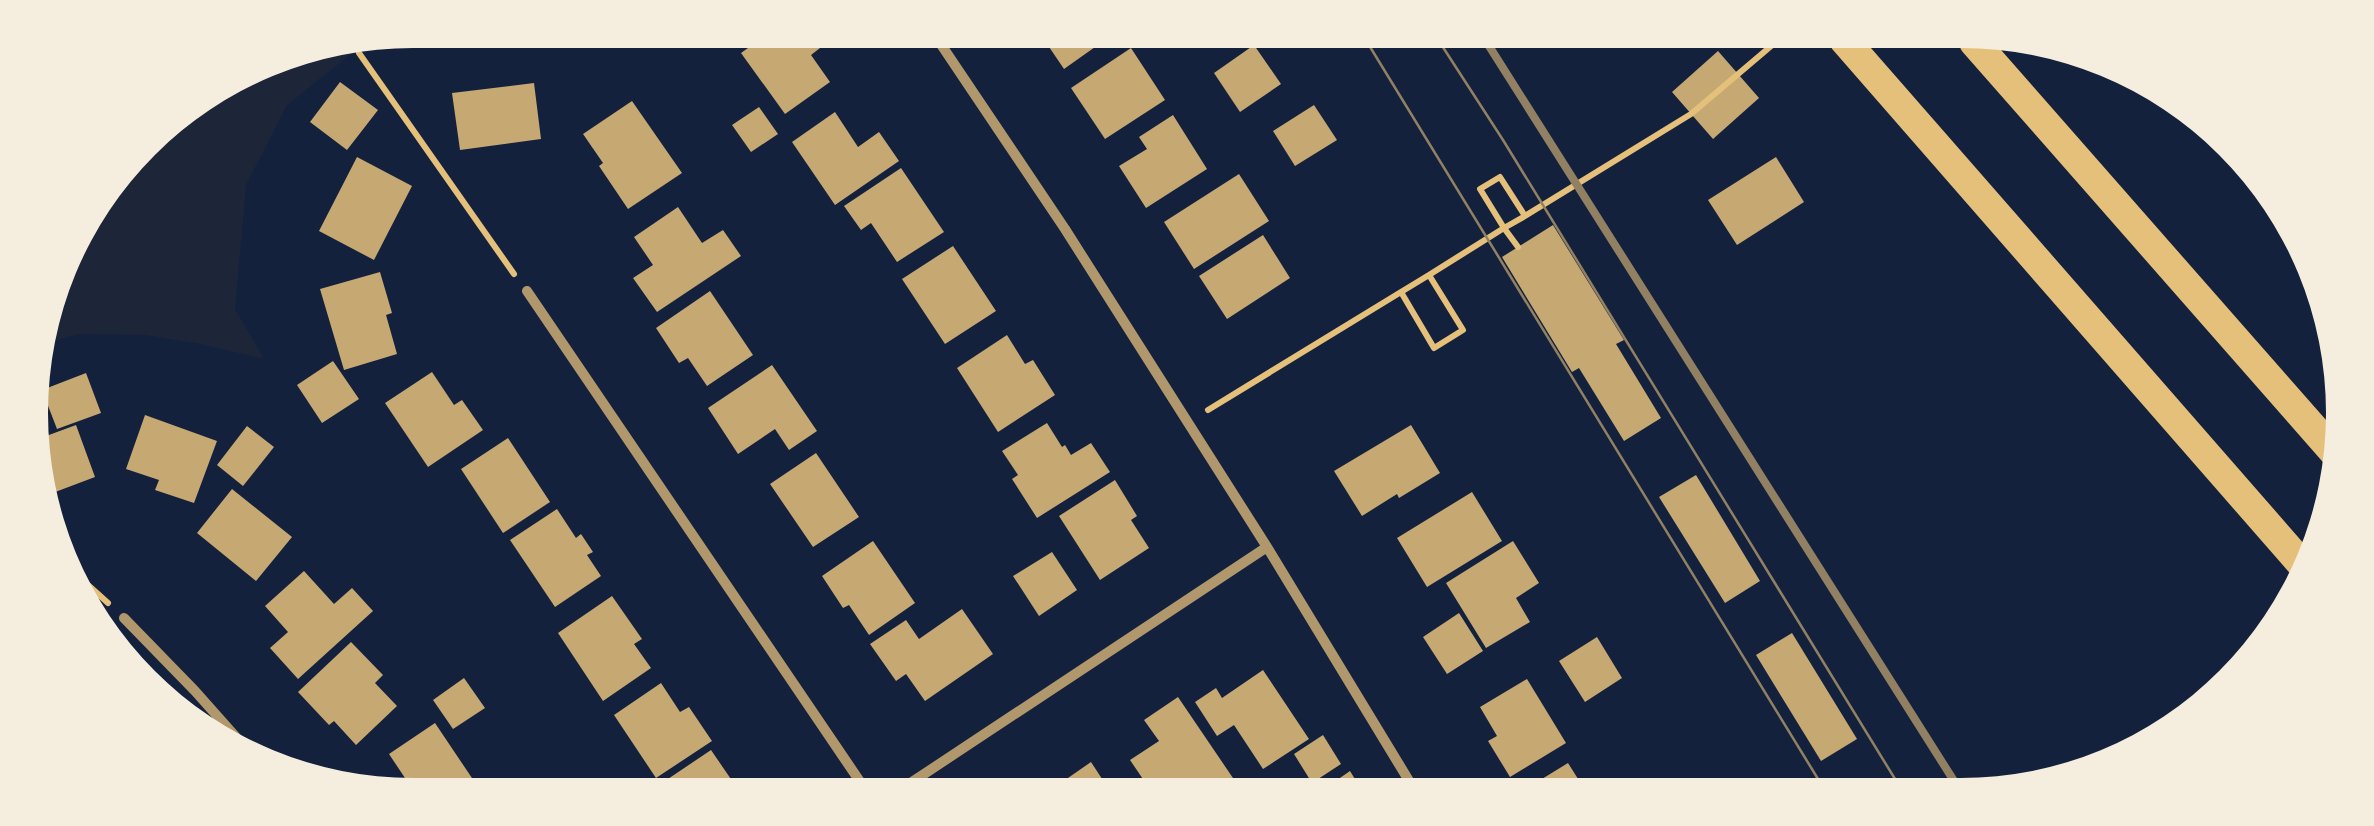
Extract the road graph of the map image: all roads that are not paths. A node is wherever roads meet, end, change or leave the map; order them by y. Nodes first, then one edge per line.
1 (943, 48) edge
2 (1851, 48) edge
3 (1979, 48) edge
4 (526, 291) road end
5 (2325, 443) edge
6 (1267, 547) junction
7 (2297, 558) edge
8 (124, 618) road end
9 (230, 730) edge
10 (858, 778) edge
11 (918, 778) edge
12 (1407, 778) edge

1 - 6 street
2 - 7 highway
3 - 5 highway
4 - 10 street
6 - 11 street
6 - 12 street
8 - 9 street

